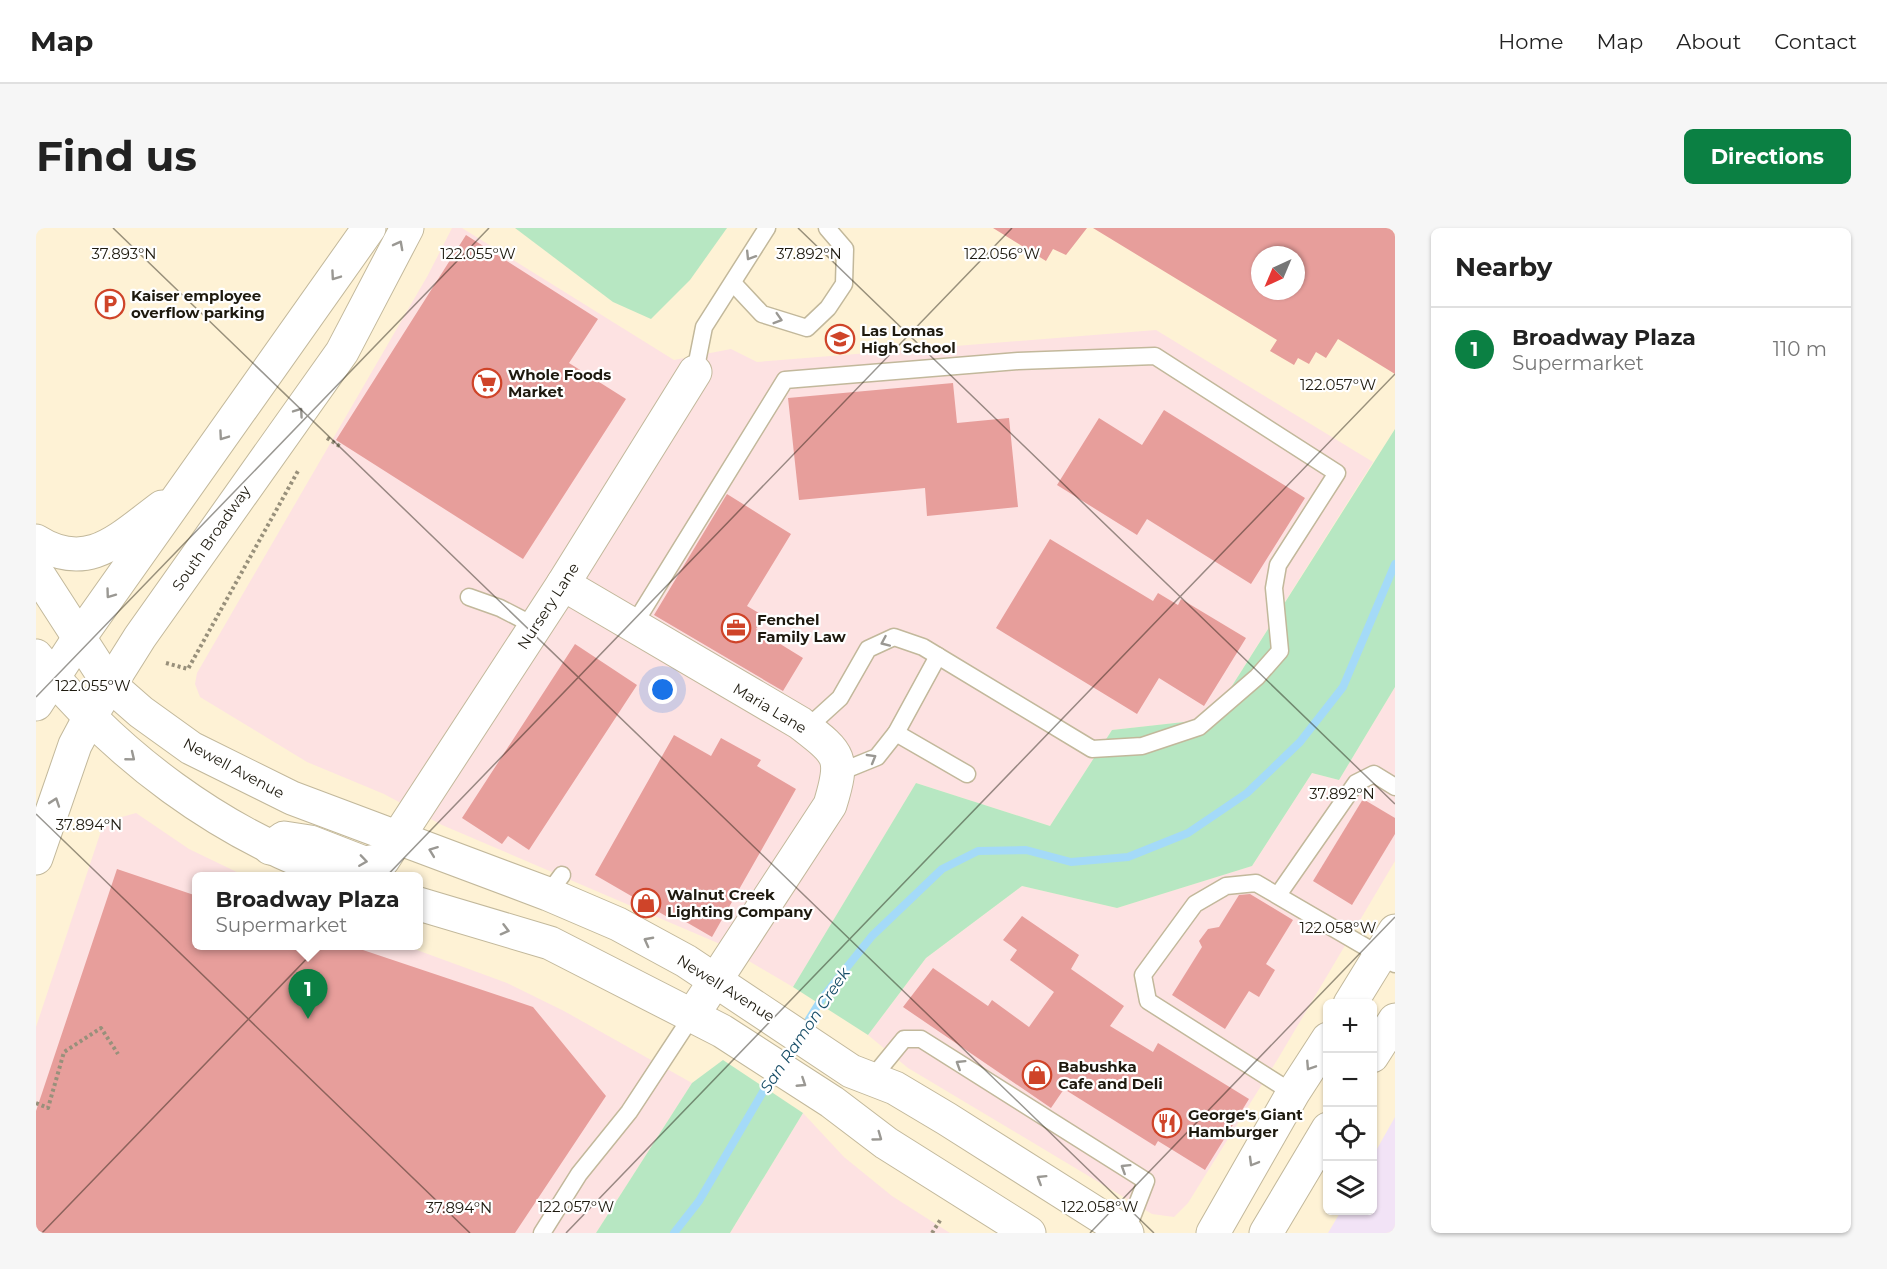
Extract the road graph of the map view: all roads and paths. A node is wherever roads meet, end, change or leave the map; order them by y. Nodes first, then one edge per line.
1 (369, 228) edge
2 (407, 228) edge
3 (768, 228) edge
4 (827, 228) edge
5 (733, 283) junction
6 (695, 372) joint
7 (327, 438) dead end
8 (341, 447) dead end
9 (185, 490) junction
10 (36, 541) edge
11 (36, 571) edge
12 (563, 584) junction
13 (469, 597) dead end
14 (535, 626) junction
15 (633, 626) junction
16 (79, 638) junction
17 (938, 656) junction
18 (42, 680) edge
19 (109, 684) junction
20 (91, 715) junction
21 (807, 728) junction
22 (896, 733) junction
23 (840, 772) junction
24 (968, 774) dead end
25 (1395, 787) edge
26 (397, 837) junction
27 (270, 848) junction
28 (36, 858) edge
29 (331, 872) edge
30 (1278, 895) junction
31 (423, 905) edge
32 (1390, 950) edge
33 (716, 981) junction
34 (1354, 999) edge
35 (692, 1016) junction
36 (1395, 1020) edge
37 (1323, 1047) edge
38 (1374, 1053) edge
39 (118, 1054) dead end
40 (862, 1075) junction
41 (1293, 1093) junction
42 (36, 1103) edge
43 (1323, 1138) edge
44 (941, 1219) dead end
45 (542, 1233) edge
46 (932, 1233) edge
47 (1029, 1233) edge
48 (1127, 1233) edge
49 (1213, 1233) edge
50 (1266, 1233) edge

1 -> 9 street
19 -> 2 street, South Broadway
3 -> 5 lane
5 -> 4 lane
5 - 6 lane
6 - 12 street, Nursery Lane
7 - 8 path
9 - 10 street
9 -> 16 street
11 - 16 street, Newell Avenue
12 - 14 street, Nursery Lane
12 - 15 street, Maria Lane
13 - 14 lane
14 - 26 street, Nursery Lane
15 - 17 lane
15 - 21 street, Maria Lane
16 - 18 street
16 - 19 street, Newell Avenue
17 -> 21 lane
17 - 22 lane
18 - 20 street
19 - 20 street, South Broadway
19 - 26 street, Newell Avenue
20 -> 27 street
28 -> 20 street, South Broadway
21 - 23 street, Maria Lane
23 -> 22 lane
22 - 24 lane
23 - 33 street
25 - 30 lane
27 -> 26 street
33 -> 26 street, Newell Avenue
27 - 29 street
30 - 32 lane
30 - 41 lane
31 -> 35 street
32 - 34 street
33 - 35 street
33 - 40 street, Newell Avenue
35 - 45 lane
35 -> 47 street
36 - 38 street
37 -> 41 street
39 - 42 path
48 -> 40 street, Newell Avenue
48 -> 40 lane
41 -> 49 street
43 - 50 street
44 - 46 path

